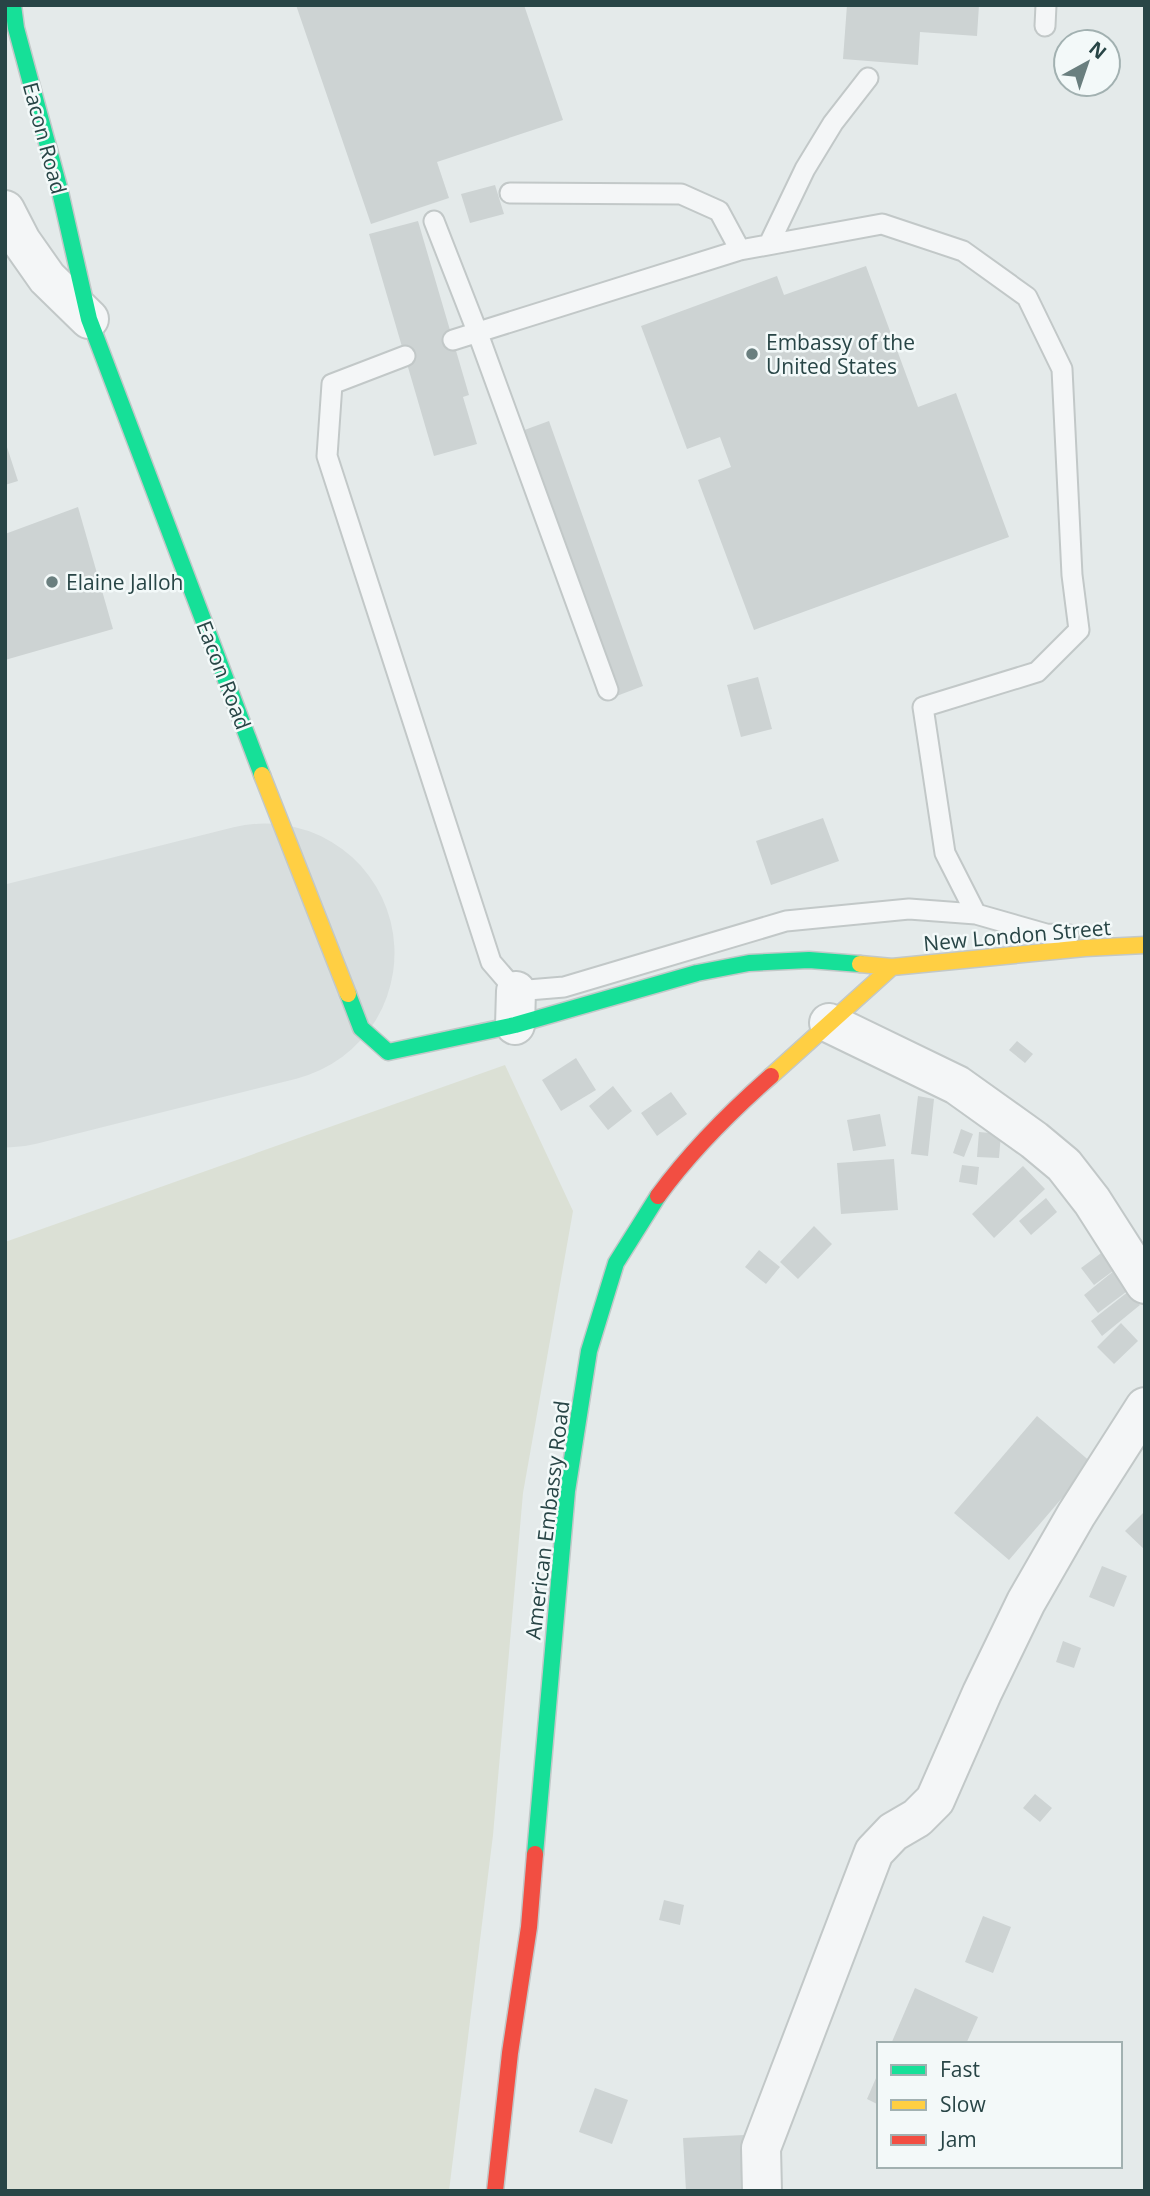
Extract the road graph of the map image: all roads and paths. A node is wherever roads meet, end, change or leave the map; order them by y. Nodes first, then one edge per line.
1 (13, 5) edge
2 (1046, 5) edge
3 (1045, 26) dead end
4 (868, 78) dead end
5 (510, 193) dead end
6 (5, 210) edge
7 (434, 221) dead end
8 (769, 244) junction
9 (740, 250) junction
10 (89, 319) junction
11 (477, 331) junction
12 (453, 340) dead end
13 (405, 356) dead end
14 (608, 690) dead end
15 (976, 914) junction
16 (1145, 942) edge
17 (892, 967) junction
18 (516, 1008) junction
19 (828, 1023) junction
20 (1145, 1284) edge
21 (1145, 1407) edge
22 (495, 2191) edge
23 (762, 2191) edge

1 - 10 street, Eacon Road
2 - 3 lane
4 - 8 lane
5 - 9 lane
6 - 10 street
7 - 11 lane
8 - 9 lane
8 - 15 lane
9 - 11 lane
10 - 18 street, Eacon Road
11 - 12 lane
11 - 14 lane
13 - 18 lane
15 - 16 lane
15 - 18 lane
16 - 17 street, New London Street
17 - 18 street, New London Street
17 - 19 street, American Embassy Road
19 - 20 street
19 - 22 street, American Embassy Road
21 - 23 street

